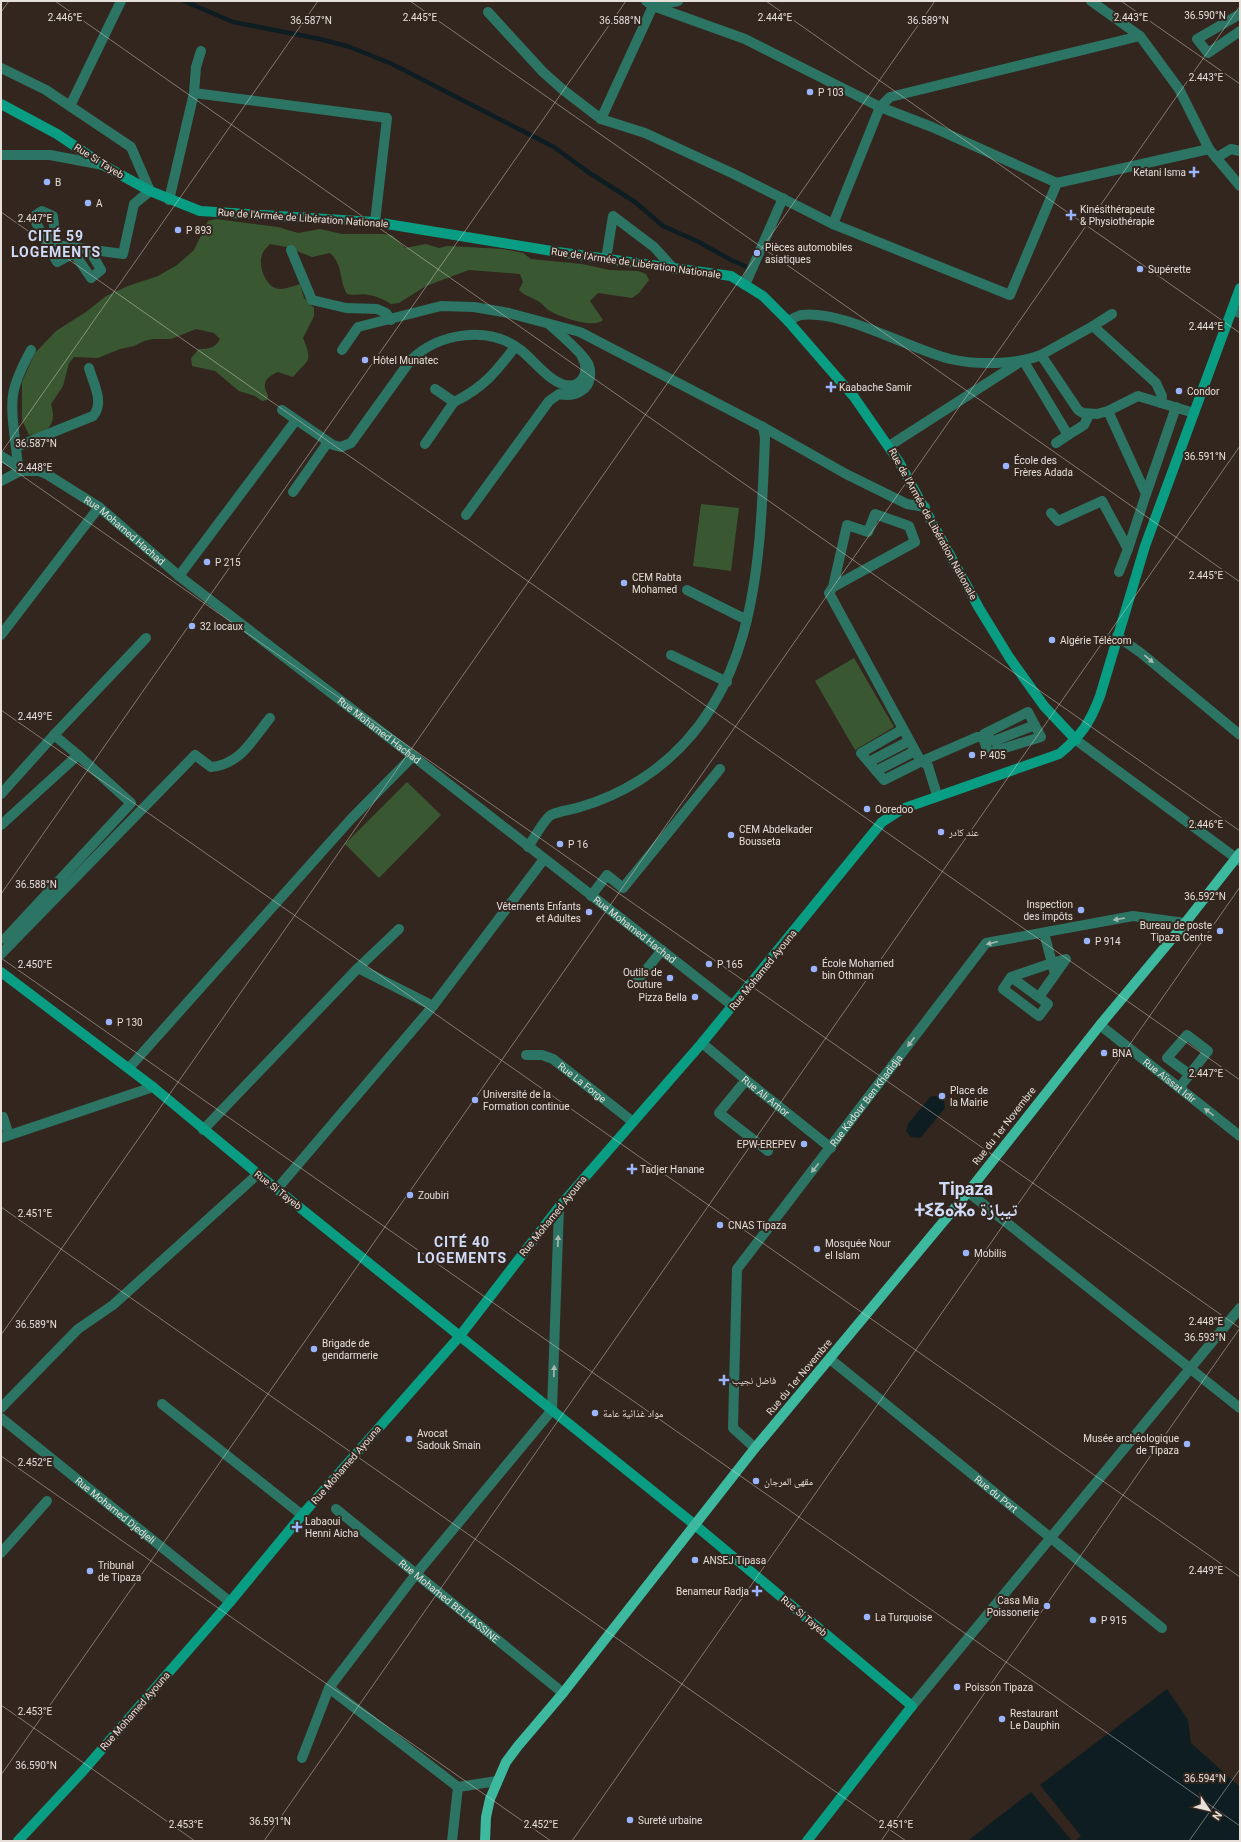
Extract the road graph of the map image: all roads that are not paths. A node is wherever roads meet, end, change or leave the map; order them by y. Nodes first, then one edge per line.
1 (121, 1) edge
2 (678, 1) edge
3 (1091, 1) edge
4 (650, 3) edge
5 (488, 12) dead end
6 (1240, 14) edge
7 (1240, 31) edge
8 (1140, 36) junction
9 (201, 51) dead end
10 (1, 68) edge
11 (194, 93) junction
12 (1, 104) edge
13 (70, 106) junction
14 (880, 107) junction
15 (601, 119) junction
16 (1209, 149) junction
17 (1240, 151) edge
18 (1, 155) edge
19 (1216, 158) junction
20 (103, 165) junction
21 (1057, 183) junction
22 (1240, 186) edge
23 (150, 191) junction
24 (783, 198) junction
25 (169, 200) junction
26 (200, 211) joint
27 (375, 222) junction
28 (833, 224) junction
29 (89, 249) junction
30 (291, 250) dead end
31 (606, 259) junction
32 (674, 269) junction
33 (746, 282) junction
34 (1240, 288) edge
35 (1236, 311) edge
36 (1112, 314) dead end
37 (391, 320) junction
38 (788, 321) junction
39 (549, 323) junction
40 (1093, 326) junction
41 (515, 346) junction
42 (31, 350) dead end
43 (342, 350) dead end
44 (1041, 355) junction
45 (582, 357) junction
46 (1023, 360) junction
47 (89, 368) dead end
48 (435, 389) dead end
49 (454, 402) junction
50 (1161, 402) junction
51 (1176, 407) junction
52 (282, 410) dead end
53 (1108, 411) junction
54 (1194, 413) junction
55 (1089, 415) junction
56 (296, 420) junction
57 (763, 427) junction
58 (1068, 435) junction
59 (328, 442) junction
60 (1056, 443) dead end
61 (425, 444) dead end
62 (889, 446) junction
63 (16, 447) junction
64 (1, 456) edge
65 (19, 469) junction
66 (1, 481) edge
67 (293, 492) dead end
68 (1146, 494) junction
69 (99, 507) junction
70 (925, 507) junction
71 (1051, 513) dead end
72 (466, 515) dead end
73 (1128, 549) junction
74 (1119, 572) dead end
75 (179, 576) junction
76 (833, 587) junction
77 (687, 590) dead end
78 (747, 620) junction
79 (1, 635) edge
80 (1117, 636) junction
81 (146, 638) dead end
82 (671, 655) dead end
83 (727, 682) junction
84 (270, 718) dead end
85 (903, 729) junction
86 (54, 734) junction
87 (1240, 735) edge
88 (983, 737) junction
89 (1076, 740) junction
90 (909, 741) junction
91 (915, 751) junction
92 (78, 755) junction
93 (413, 756) junction
94 (922, 761) junction
95 (869, 762) junction
96 (720, 769) dead end
97 (876, 771) junction
98 (1, 794) edge
99 (937, 795) junction
100 (1, 825) edge
101 (528, 847) junction
102 (1239, 857) edge
103 (544, 859) junction
104 (591, 896) junction
105 (1186, 923) junction
106 (399, 929) dead end
107 (1044, 933) junction
108 (5, 939) dead end
109 (662, 950) junction
110 (1, 954) edge
111 (1052, 963) junction
112 (358, 968) junction
113 (1, 972) edge
114 (1055, 974) junction
115 (1011, 977) junction
116 (638, 980) dead end
117 (1039, 997) junction
118 (433, 1006) junction
119 (733, 1006) junction
120 (1100, 1025) junction
121 (702, 1043) junction
122 (526, 1055) dead end
123 (129, 1068) junction
124 (1189, 1074) dead end
125 (746, 1080) junction
126 (153, 1087) junction
127 (1179, 1088) junction
128 (1, 1117) edge
129 (633, 1122) junction
130 (203, 1130) junction
131 (5, 1136) edge
132 (1240, 1136) edge
133 (832, 1148) junction
134 (768, 1151) dead end
135 (258, 1174) junction
136 (277, 1188) junction
137 (968, 1192) junction
138 (559, 1207) junction
139 (1240, 1308) edge
140 (459, 1337) junction
141 (830, 1359) junction
142 (1191, 1369) junction
143 (162, 1404) dead end
144 (1, 1408) edge
145 (1240, 1408) edge
146 (552, 1410) junction
147 (1, 1418) edge
148 (755, 1448) junction
149 (47, 1501) dead end
150 (336, 1509) dead end
151 (302, 1515) junction
152 (696, 1525) junction
153 (1050, 1539) junction
154 (1, 1553) edge
155 (416, 1574) junction
156 (230, 1602) junction
157 (1162, 1628) dead end
158 (329, 1688) junction
159 (563, 1693) junction
160 (912, 1706) junction
161 (302, 1758) dead end
162 (497, 1780) junction
163 (458, 1787) junction
164 (18, 1841) edge
165 (452, 1841) edge
166 (485, 1841) edge
167 (807, 1841) edge

1 - 13 street
2 - 4 street
3 - 8 street
4 - 14 street
4 - 15 street
5 - 15 street
6 - 7 street
8 - 14 street
8 - 16 street
9 - 11 street
10 - 13 street
11 - 25 street
11 - 27 street
12 - 20 main road, Rue Si Tayeb
13 - 23 street
14 - 21 street
14 - 28 street
15 - 24 street
16 - 19 street
16 - 21 street
17 - 19 street
18 - 20 street
19 - 22 street
20 - 23 main road, Rue Si Tayeb
21 - 28 street
23 - 25 main road, Rue Si Tayeb
23 - 29 street
24 - 28 street
24 - 33 street
25 - 26 main road, Rue Si Tayeb
26 - 27 main road, Rue de l'Armée de Libération Nationale
27 - 31 main road, Rue de l'Armée de Libération Nationale
29 - 29 street
30 - 37 street
31 - 32 main road, Rue de l'Armée de Libération Nationale
31 - 32 street
32 - 33 main road, Rue de l'Armée de Libération Nationale
33 - 38 main road, Rue de l'Armée de Libération Nationale
34 - 35 main road, Rue Mohamed Ayouna
35 - 54 main road, Rue Mohamed Ayouna
36 - 40 street
37 - 39 street
37 - 43 street
38 - 46 street
38 - 62 main road, Rue de l'Armée de Libération Nationale
39 - 45 street
39 - 57 street
40 - 44 street
40 - 50 street
41 - 45 street
41 - 49 street
41 - 59 street
42 - 63 street
44 - 46 street
44 - 55 street
45 - 72 street
46 - 58 street
46 - 62 street
47 - 63 street
48 - 49 street
49 - 61 street
50 - 51 street
50 - 53 street
51 - 54 street
51 - 68 street
52 - 56 street
53 - 55 street
53 - 68 street
54 - 80 main road, Rue Mohamed Ayouna
55 - 58 street
56 - 59 street
56 - 75 street
57 - 70 street
57 - 78 street
58 - 60 street
59 - 67 street
62 - 70 main road, Rue de l'Armée de Libération Nationale
63 - 65 street
64 - 65 street
65 - 66 street
65 - 69 street, Rue Mohamed Hachad
68 - 73 street
69 - 75 street, Rue Mohamed Hachad
69 - 79 street
70 - 89 main road, Rue de l'Armée de Libération Nationale
71 - 73 street
73 - 74 street
75 - 93 street, Rue Mohamed Hachad
76 - 76 street
76 - 85 street
77 - 78 street
78 - 83 street
80 -> 87 street
80 - 89 main road, Rue Mohamed Ayouna
81 - 86 street
82 - 83 street
83 - 101 street
84 - 110 street
85 - 90 street
85 - 95 street
86 - 92 street
86 - 98 street
88 - 88 street
88 - 94 street
89 - 99 main road, Rue Mohamed Ayouna
89 - 102 street
90 - 91 street
90 - 95 street
91 - 94 street
91 - 97 street
92 - 100 street
92 - 108 street
93 - 101 street, Rue Mohamed Hachad
93 - 123 street
94 - 97 street
94 - 99 street
95 - 97 street
96 - 104 street
99 - 119 main road, Rue Mohamed Ayouna
101 - 103 street, Rue Mohamed Hachad
102 - 105 main road, Rue du 1er Novembre
103 - 104 street, Rue Mohamed Hachad
103 - 118 street
104 - 109 street, Rue Mohamed Hachad
105 -> 107 street, Rue Kadour Ben Khadidja
105 - 120 main road, Rue du 1er Novembre
106 - 112 street
107 - 111 street
107 -> 133 street, Rue Kadour Ben Khadidja
109 - 116 street
109 - 119 street, Rue Mohamed Hachad
111 - 114 street
111 - 114 street
111 - 115 street
112 - 118 street
112 - 130 street
113 - 123 main road, Rue Si Tayeb
114 - 117 street
115 - 117 street
115 - 117 street
118 - 136 street
119 - 121 main road, Rue Mohamed Ayouna
120 - 127 street, Rue Aïssat Idir
120 - 137 main road, Rue du 1er Novembre
121 - 125 street, Rue Ali Amor
121 - 129 main road, Rue Mohamed Ayouna
122 - 129 street, Rue La Forge
123 - 126 main road, Rue Si Tayeb
124 - 127 street
125 - 133 street, Rue Ali Amor
125 - 134 street
126 - 130 main road, Rue Si Tayeb
126 - 131 street
132 -> 127 street, Rue Aïssat Idir
128 - 131 street
129 - 138 main road, Rue Mohamed Ayouna
130 - 135 main road, Rue Si Tayeb
133 -> 148 street, Rue Kadour Ben Khadidja
135 - 136 main road, Rue Si Tayeb
135 - 144 street
136 - 140 main road, Rue Si Tayeb
137 - 141 main road, Rue du 1er Novembre
137 - 142 street
138 - 140 main road, Rue Mohamed Ayouna
146 -> 138 street
139 - 142 street
140 - 146 main road, Rue Si Tayeb
140 - 151 main road, Rue Mohamed Ayouna
141 - 148 main road, Rue du 1er Novembre
141 - 153 street, Rue du Port
142 - 145 street
142 - 153 street
143 - 151 street
146 - 152 main road, Rue Si Tayeb
146 - 155 street
147 - 156 street, Rue Mohamed Djedjeli
148 - 152 main road, Rue du 1er Novembre
149 - 154 street
150 - 155 street, Rue Mohamed BELHASSINE
151 - 156 main road, Rue Mohamed Ayouna
152 - 159 main road, Rue du 1er Novembre
152 - 160 main road, Rue Si Tayeb
153 - 157 street, Rue du Port
153 - 160 street
155 - 158 street
155 - 159 street, Rue Mohamed BELHASSINE
156 - 164 main road, Rue Mohamed Ayouna
158 - 161 street
158 - 163 street
159 - 162 main road, Rue du 1er Novembre
160 - 167 main road
162 - 163 street
162 - 166 main road, Rue du 1er Novembre
163 - 165 street

